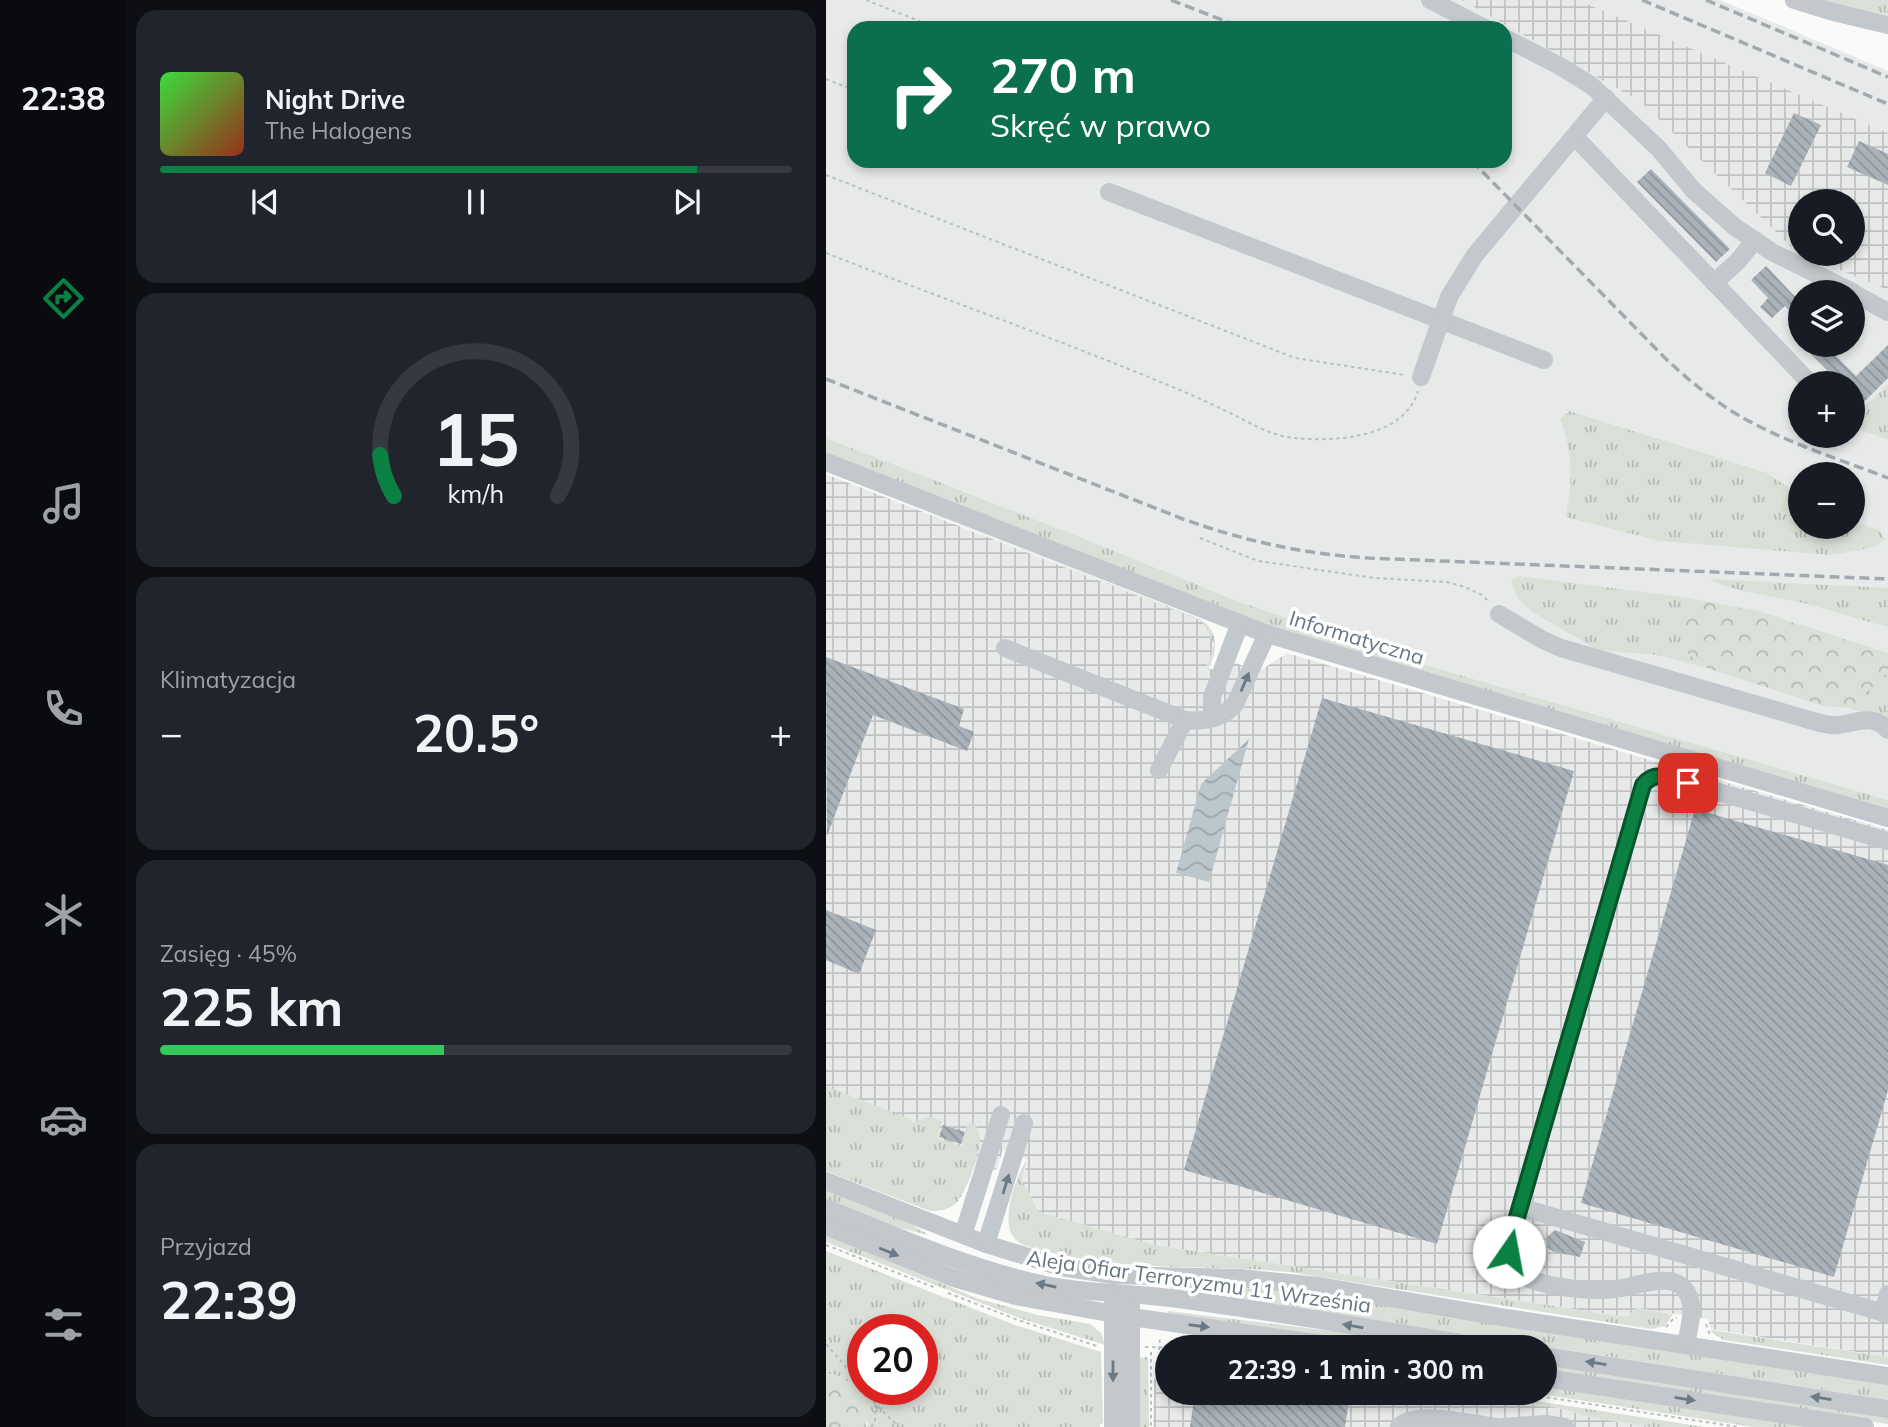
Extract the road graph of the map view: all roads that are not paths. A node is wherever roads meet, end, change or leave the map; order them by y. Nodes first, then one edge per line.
1 (1430, 0) edge
2 (1794, 0) edge
3 (1471, 21) edge
4 (1888, 25) edge
5 (1512, 42) edge
6 (1606, 99) junction
7 (1575, 137) junction
8 (1109, 192) dead end
9 (1755, 240) junction
10 (1829, 280) edge
11 (1714, 283) junction
12 (1865, 299) edge
13 (1888, 312) edge
14 (1440, 321) junction
15 (1544, 360) dead end
16 (1798, 371) edge
17 (1421, 377) road end
18 (826, 462) edge
19 (1499, 614) road end
20 (1240, 623) junction
21 (1267, 634) junction
22 (1005, 648) dead end
23 (1212, 718) junction
24 (1185, 720) junction
25 (1888, 730) edge
26 (1159, 769) dead end
27 (1888, 818) edge
28 (1888, 841) edge
29 (1001, 1115) dead end
30 (1024, 1123) dead end
31 (826, 1181) edge
32 (1520, 1207) junction
33 (826, 1208) edge
34 (826, 1226) edge
35 (963, 1235) junction
36 (986, 1244) junction
37 (1113, 1293) junction
38 (1132, 1294) junction
39 (1888, 1294) edge
40 (1885, 1313) edge
41 (1122, 1315) junction
42 (1261, 1335) edge
43 (1413, 1335) edge
44 (1686, 1345) junction
45 (1557, 1358) edge
46 (1888, 1376) edge
47 (1557, 1380) edge
48 (1888, 1409) edge
49 (1454, 1424) edge
50 (1113, 1427) edge
51 (1131, 1427) edge
52 (1399, 1427) edge
53 (1496, 1427) edge
54 (1502, 1427) edge
55 (1565, 1427) edge
56 (1865, 1427) edge

1 - 3 street
2 - 4 street
5 - 6 street
6 - 7 street
6 - 9 street
7 - 11 street
7 - 14 street
8 - 14 street
9 - 10 street
9 - 11 street
11 - 16 street
12 - 13 street
14 - 15 street
14 - 17 street
18 - 20 street, Informatyczna
19 - 25 street
20 - 21 street, Informatyczna
20 - 23 street
23 -> 21 street
21 - 27 street, Informatyczna
22 - 24 street
23 - 24 street
24 - 26 street
28 - 32 street
29 - 35 street
36 -> 30 street
31 - 35 street
32 - 40 street
32 - 44 street
37 -> 33 street, Aleja Ofiar Terroryzmu 11 Września
34 -> 41 street, Aleja Ofiar Terroryzmu 11 Września
35 - 36 street
36 - 44 street
37 - 38 street, Aleja Ofiar Terroryzmu 11 Września
37 - 41 street
38 - 41 street
43 -> 38 street, Aleja Ofiar Terroryzmu 11 Września
39 - 40 street
41 -> 42 street, Aleja Ofiar Terroryzmu 11 Września
41 -> 50 street
41 - 51 street
44 - 46 street
48 -> 45 street
47 -> 56 street
49 - 52 street
49 - 53 street
54 - 55 street

